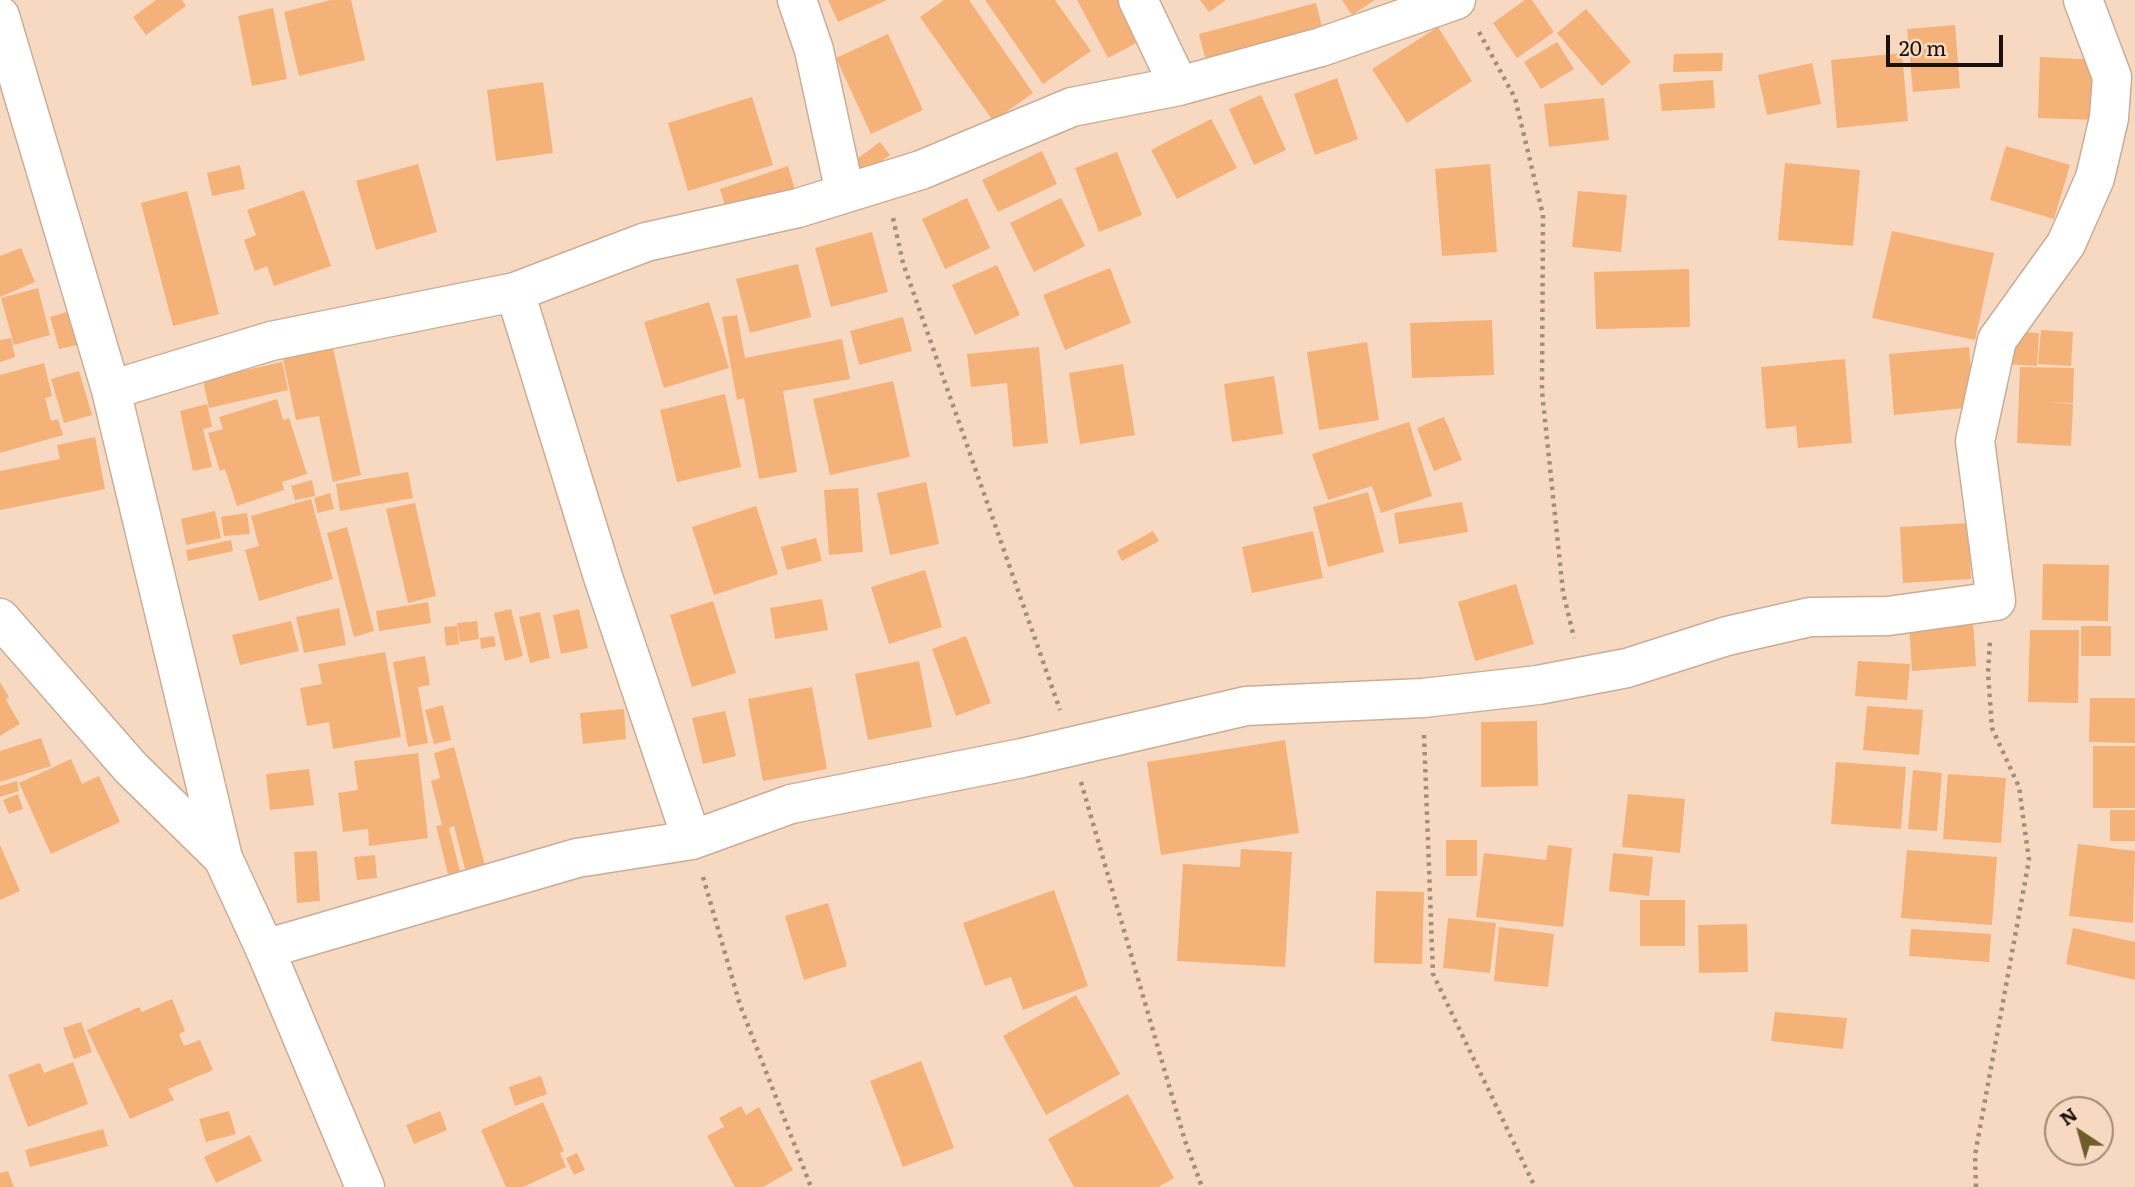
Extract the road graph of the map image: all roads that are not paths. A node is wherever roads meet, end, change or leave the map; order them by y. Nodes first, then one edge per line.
1 (797, 0) edge
2 (1138, 0) edge
3 (2083, 0) edge
4 (1466, 12) edge
5 (0, 16) edge
6 (1179, 86) junction
7 (845, 193) junction
8 (515, 292) junction
9 (111, 390) junction
10 (0, 618) edge
11 (13, 649) edge
12 (692, 840) junction
13 (223, 858) junction
14 (265, 949) junction
15 (365, 1187) edge

1 - 7 street
2 - 6 street
3 - 12 street
4 - 6 street
5 - 9 street
6 - 7 street
7 - 8 street
8 - 9 street
8 - 12 street
9 - 13 street
10 - 11 street
11 - 13 street
12 - 14 street
13 - 14 street
14 - 15 street

